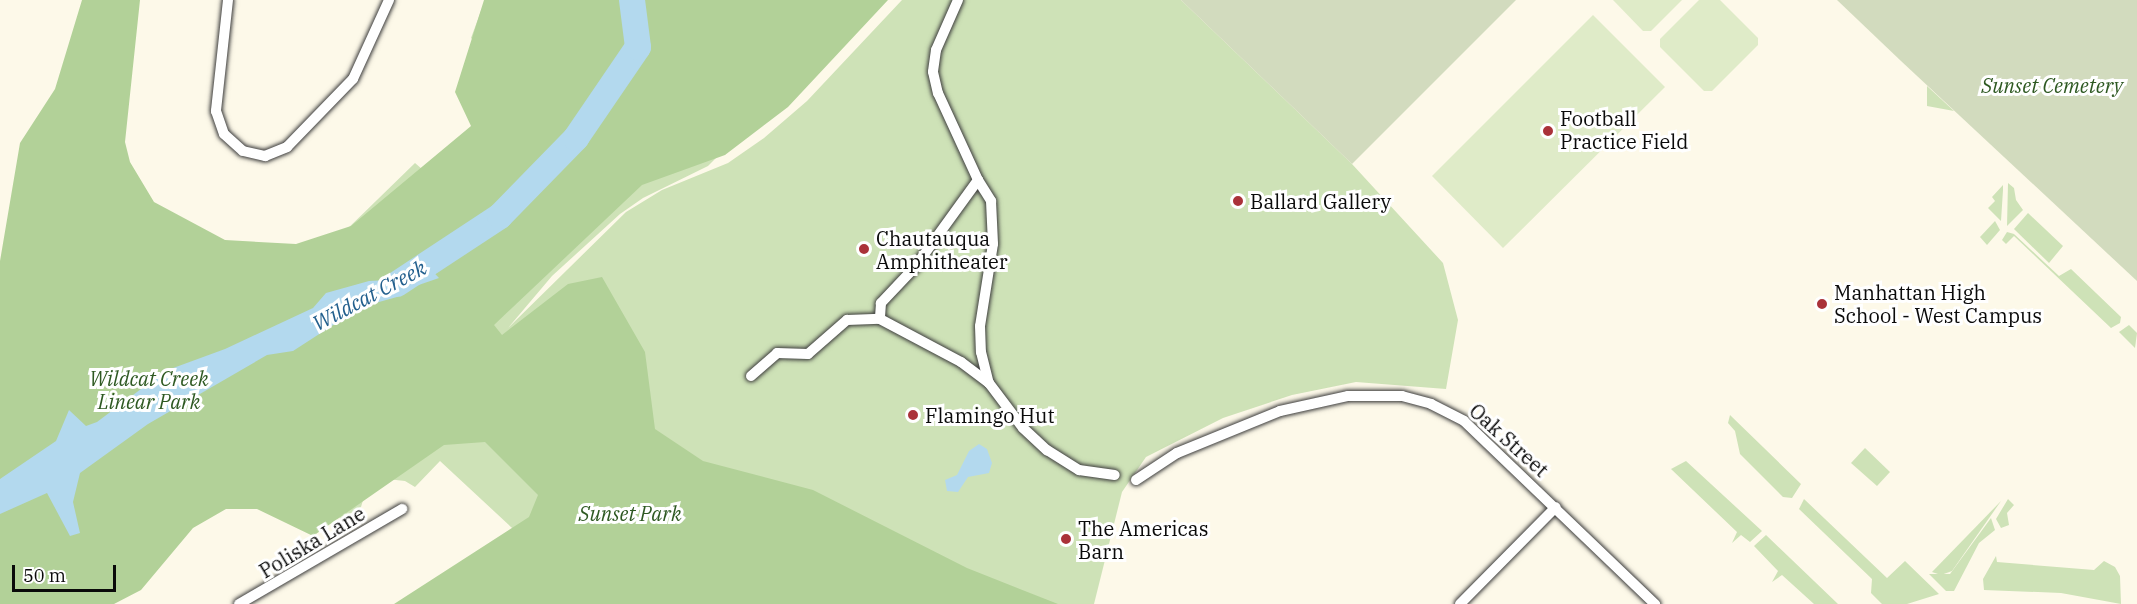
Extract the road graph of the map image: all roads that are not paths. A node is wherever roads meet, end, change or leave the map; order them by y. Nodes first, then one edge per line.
1 (228, 0) edge
2 (389, 0) edge
3 (958, 0) edge
4 (978, 180) junction
5 (880, 320) junction
6 (750, 376) dead end
7 (989, 383) junction
8 (1115, 475) dead end
9 (1136, 480) dead end
10 (1556, 507) junction
11 (402, 509) dead end
12 (1652, 603) edge
13 (239, 604) edge
14 (1460, 604) edge

1 - 2 street
3 - 4 street
4 - 5 street
4 - 7 street
5 - 6 street
5 - 7 street
7 - 8 street
9 - 10 street, Oak Street
10 - 12 street, Oak Street
10 - 14 street
11 - 13 street, Poliska Lane

